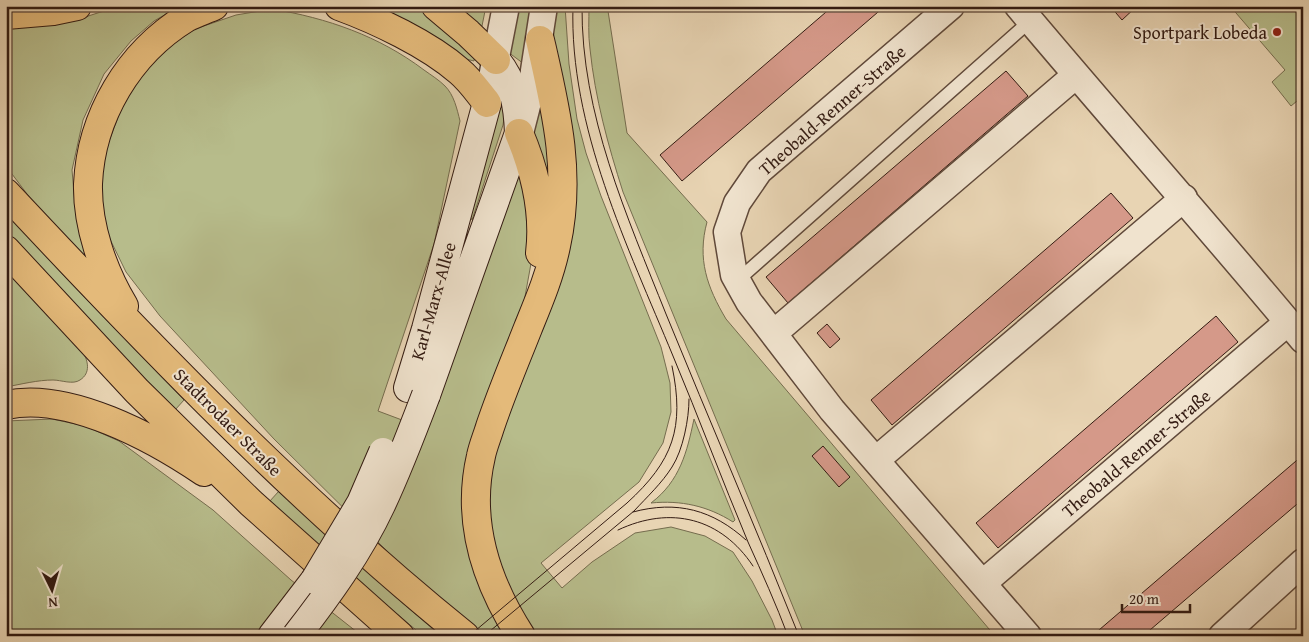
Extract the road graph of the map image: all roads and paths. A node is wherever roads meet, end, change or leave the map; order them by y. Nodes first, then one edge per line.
1 (77, 6) edge
2 (214, 6) edge
3 (339, 6) edge
4 (436, 6) edge
5 (506, 6) edge
6 (544, 6) edge
7 (951, 6) edge
8 (6, 14) edge
9 (1019, 18) edge
10 (540, 40) junction
11 (496, 60) junction
12 (1076, 75) junction
13 (487, 103) junction
14 (519, 133) junction
15 (6, 193) edge
16 (1184, 198) junction
17 (6, 250) edge
18 (738, 280) junction
19 (528, 328) junction
20 (137, 329) junction
21 (1295, 331) edge
22 (774, 333) junction
23 (417, 391) junction
24 (6, 405) edge
25 (876, 460) junction
26 (251, 504) junction
27 (1303, 562) edge
28 (983, 583) junction
29 (272, 636) edge
30 (296, 636) edge
31 (400, 636) edge
32 (465, 636) edge
33 (521, 636) edge
34 (1028, 636) edge
35 (1222, 636) edge

1 - 8 main road
2 - 20 main road
3 - 13 main road
4 - 11 main road
5 - 11 street, Karl-Marx-Allee
6 - 10 street, Karl-Marx-Allee
7 - 18 street, Theobald-Renner-Straße
9 - 12 street, Theobald-Renner-Straße
9 - 18 lane
10 - 14 street, Karl-Marx-Allee
10 - 19 main road
11 - 13 street, Karl-Marx-Allee
11 - 14 main road
12 - 16 street, Theobald-Renner-Straße
12 - 22 street
13 - 23 main road, Karl-Marx-Allee
14 - 19 main road
14 - 23 main road, Karl-Marx-Allee
15 - 20 main road, Stadtrodaer Straße
16 - 21 street, Theobald-Renner-Straße
16 - 25 street
17 - 26 main road
18 - 22 street, Theobald-Renner-Straße
19 - 33 main road
20 - 32 main road, Stadtrodaer Straße
21 - 28 street, Theobald-Renner-Straße
22 - 25 street, Theobald-Renner-Straße
23 - 29 main road, Karl-Marx-Allee, bridge
23 - 30 main road, Karl-Marx-Allee, bridge
24 - 26 main road
25 - 28 street, Theobald-Renner-Straße
26 - 31 main road
27 - 35 street
28 - 34 street, Theobald-Renner-Straße

